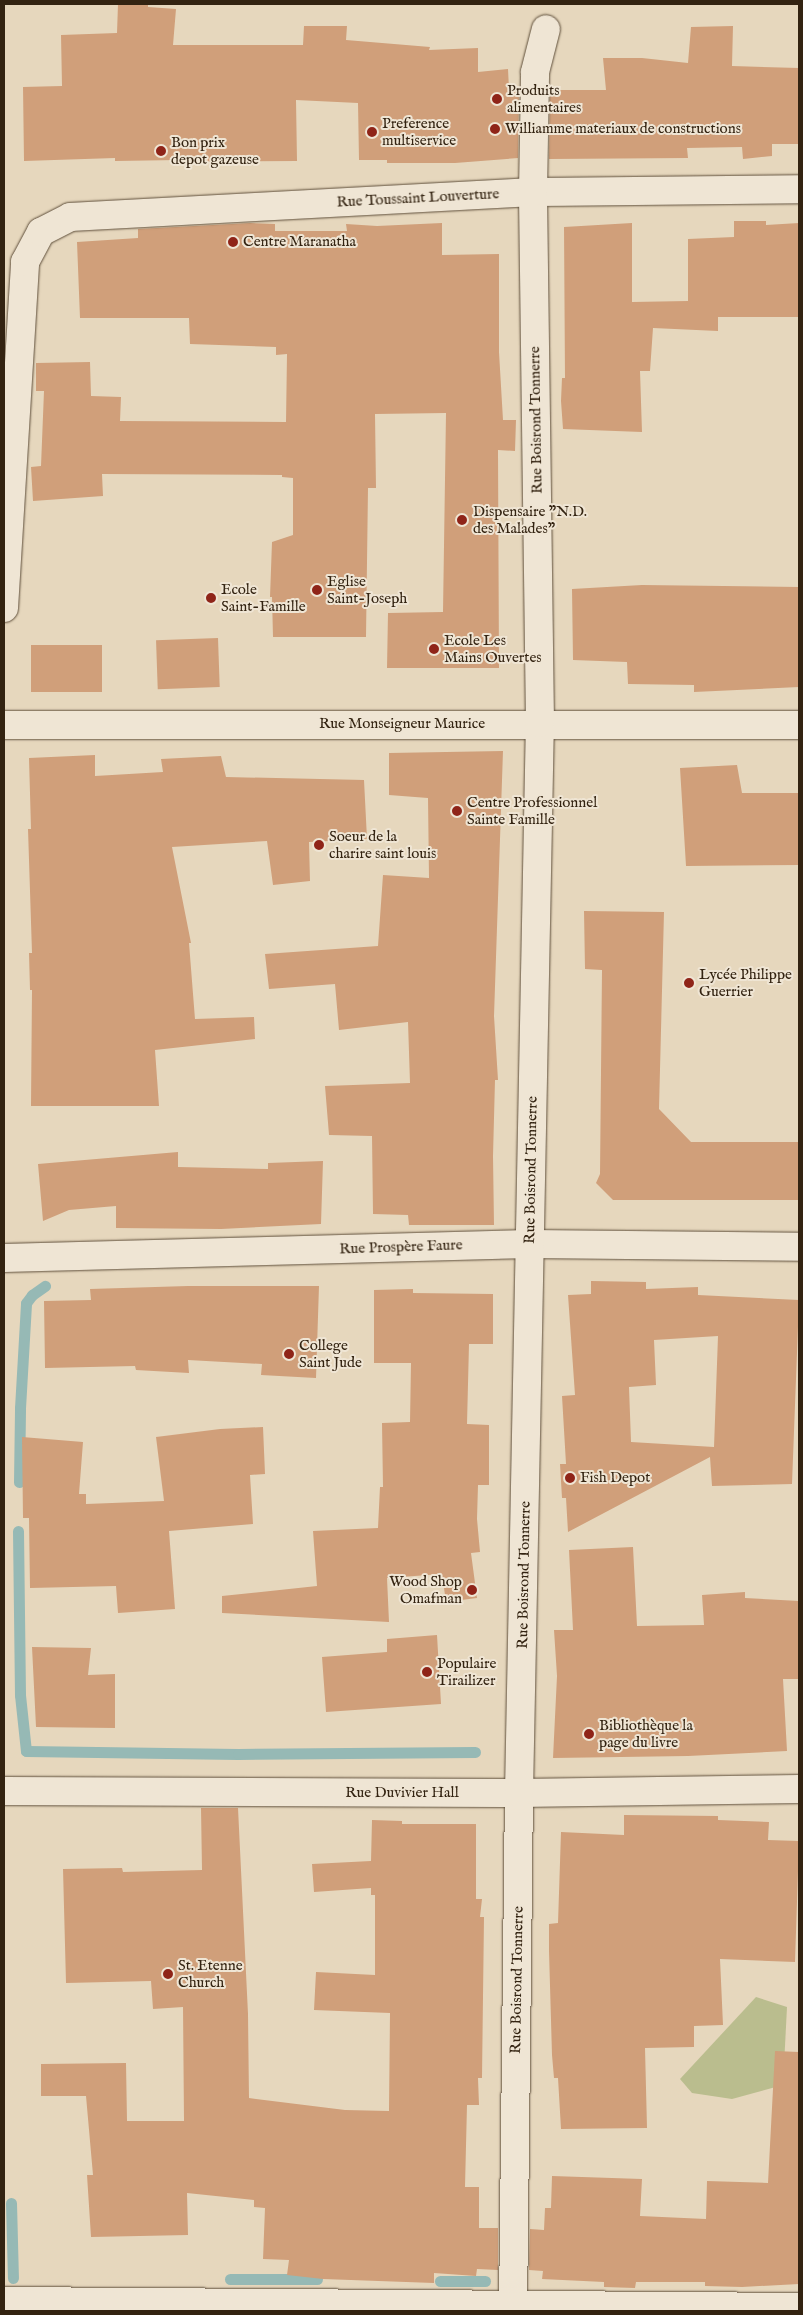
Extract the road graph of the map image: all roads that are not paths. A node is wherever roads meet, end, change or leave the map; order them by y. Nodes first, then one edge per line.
1 (546, 29) dead end
2 (799, 189) edge
3 (533, 192) junction
4 (4, 608) edge
5 (540, 723) junction
6 (4, 725) edge
7 (799, 725) edge
8 (530, 1244) junction
9 (799, 1247) edge
10 (4, 1258) edge
11 (799, 1789) edge
12 (4, 1791) edge
13 (519, 1793) junction
14 (4, 2301) edge
15 (799, 2307) edge
16 (513, 2308) edge

1 - 3 street, Rue Boisrond Tonnerre
2 - 3 street, Rue Toussaint Louverture
3 - 4 street, Rue Toussaint Louverture
3 - 5 street, Rue Boisrond Tonnerre
5 - 6 street, Rue Monseigneur Maurice
5 - 7 street, Rue Monseigneur Maurice
5 - 8 street, Rue Boisrond Tonnerre
8 - 9 street, Rue Prospère Faure
8 - 10 street, Rue Prospère Faure
8 - 13 street, Rue Boisrond Tonnerre
11 - 13 street, Rue Duvivier Hall
12 - 13 street, Rue Duvivier Hall
13 - 16 street, Rue Boisrond Tonnerre
14 - 16 street
15 - 16 street

